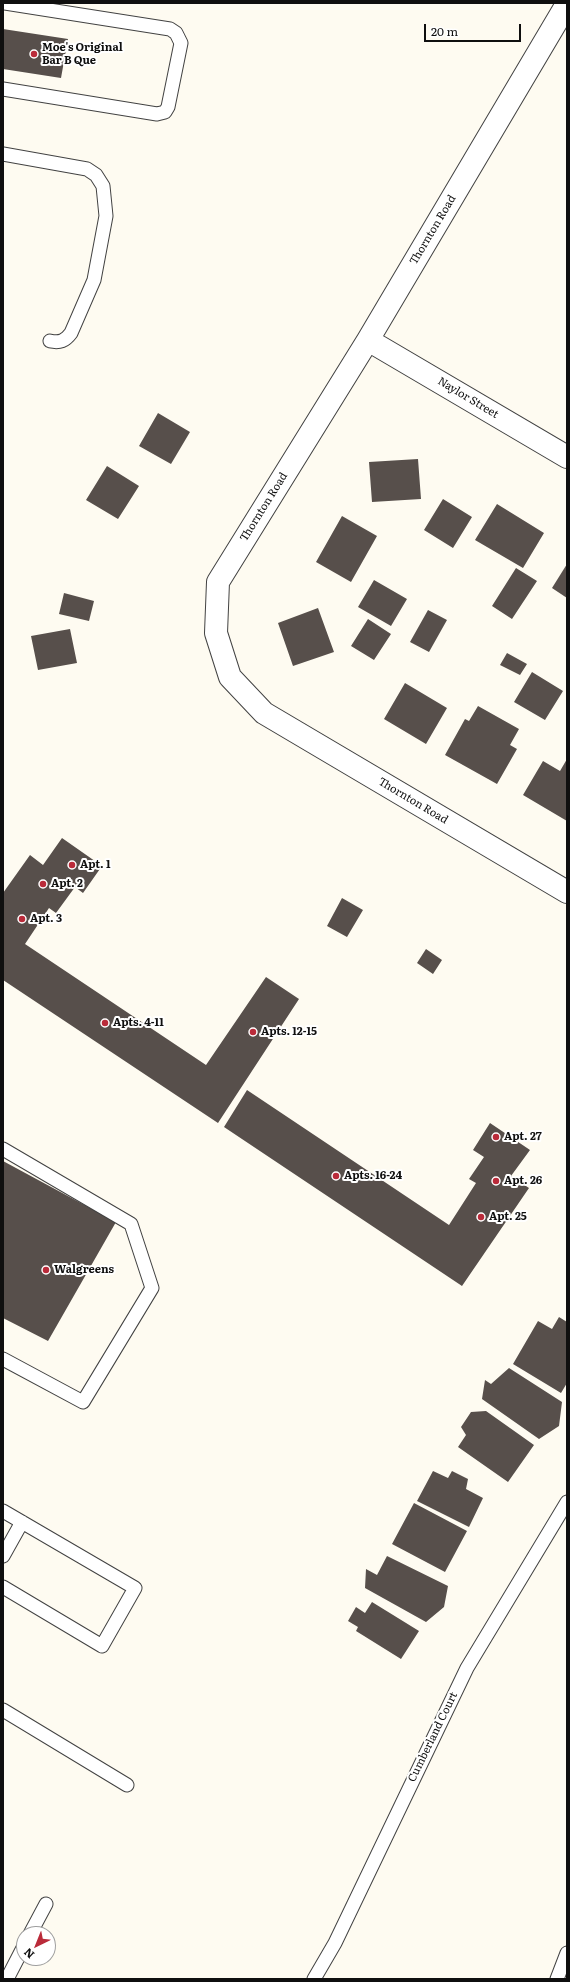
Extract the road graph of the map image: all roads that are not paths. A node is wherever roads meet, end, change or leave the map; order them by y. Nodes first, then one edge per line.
1 (5, 3) edge
2 (567, 4) edge
3 (3, 88) edge
4 (3, 154) edge
5 (368, 340) junction
6 (50, 341) dead end
7 (567, 457) edge
8 (567, 892) edge
9 (3, 1149) edge
10 (3, 1359) edge
11 (567, 1502) edge
12 (3, 1511) edge
13 (22, 1522) junction
14 (3, 1556) edge
15 (3, 1587) edge
16 (3, 1710) edge
17 (127, 1785) dead end
18 (46, 1904) dead end
19 (34, 1926) edge
20 (567, 1953) edge
21 (16, 1962) edge
22 (7, 1979) edge
23 (314, 1979) edge
24 (557, 1979) edge

1 - 3 lane
2 - 5 street, Thornton Road
4 - 6 lane
5 - 7 street, Naylor Street
5 - 8 street, Thornton Road
9 - 10 lane
11 - 23 lane, Cumberland Court
12 - 13 lane
13 - 14 lane
13 - 15 lane
16 - 17 lane
18 - 19 lane
20 - 24 lane
21 - 22 lane

